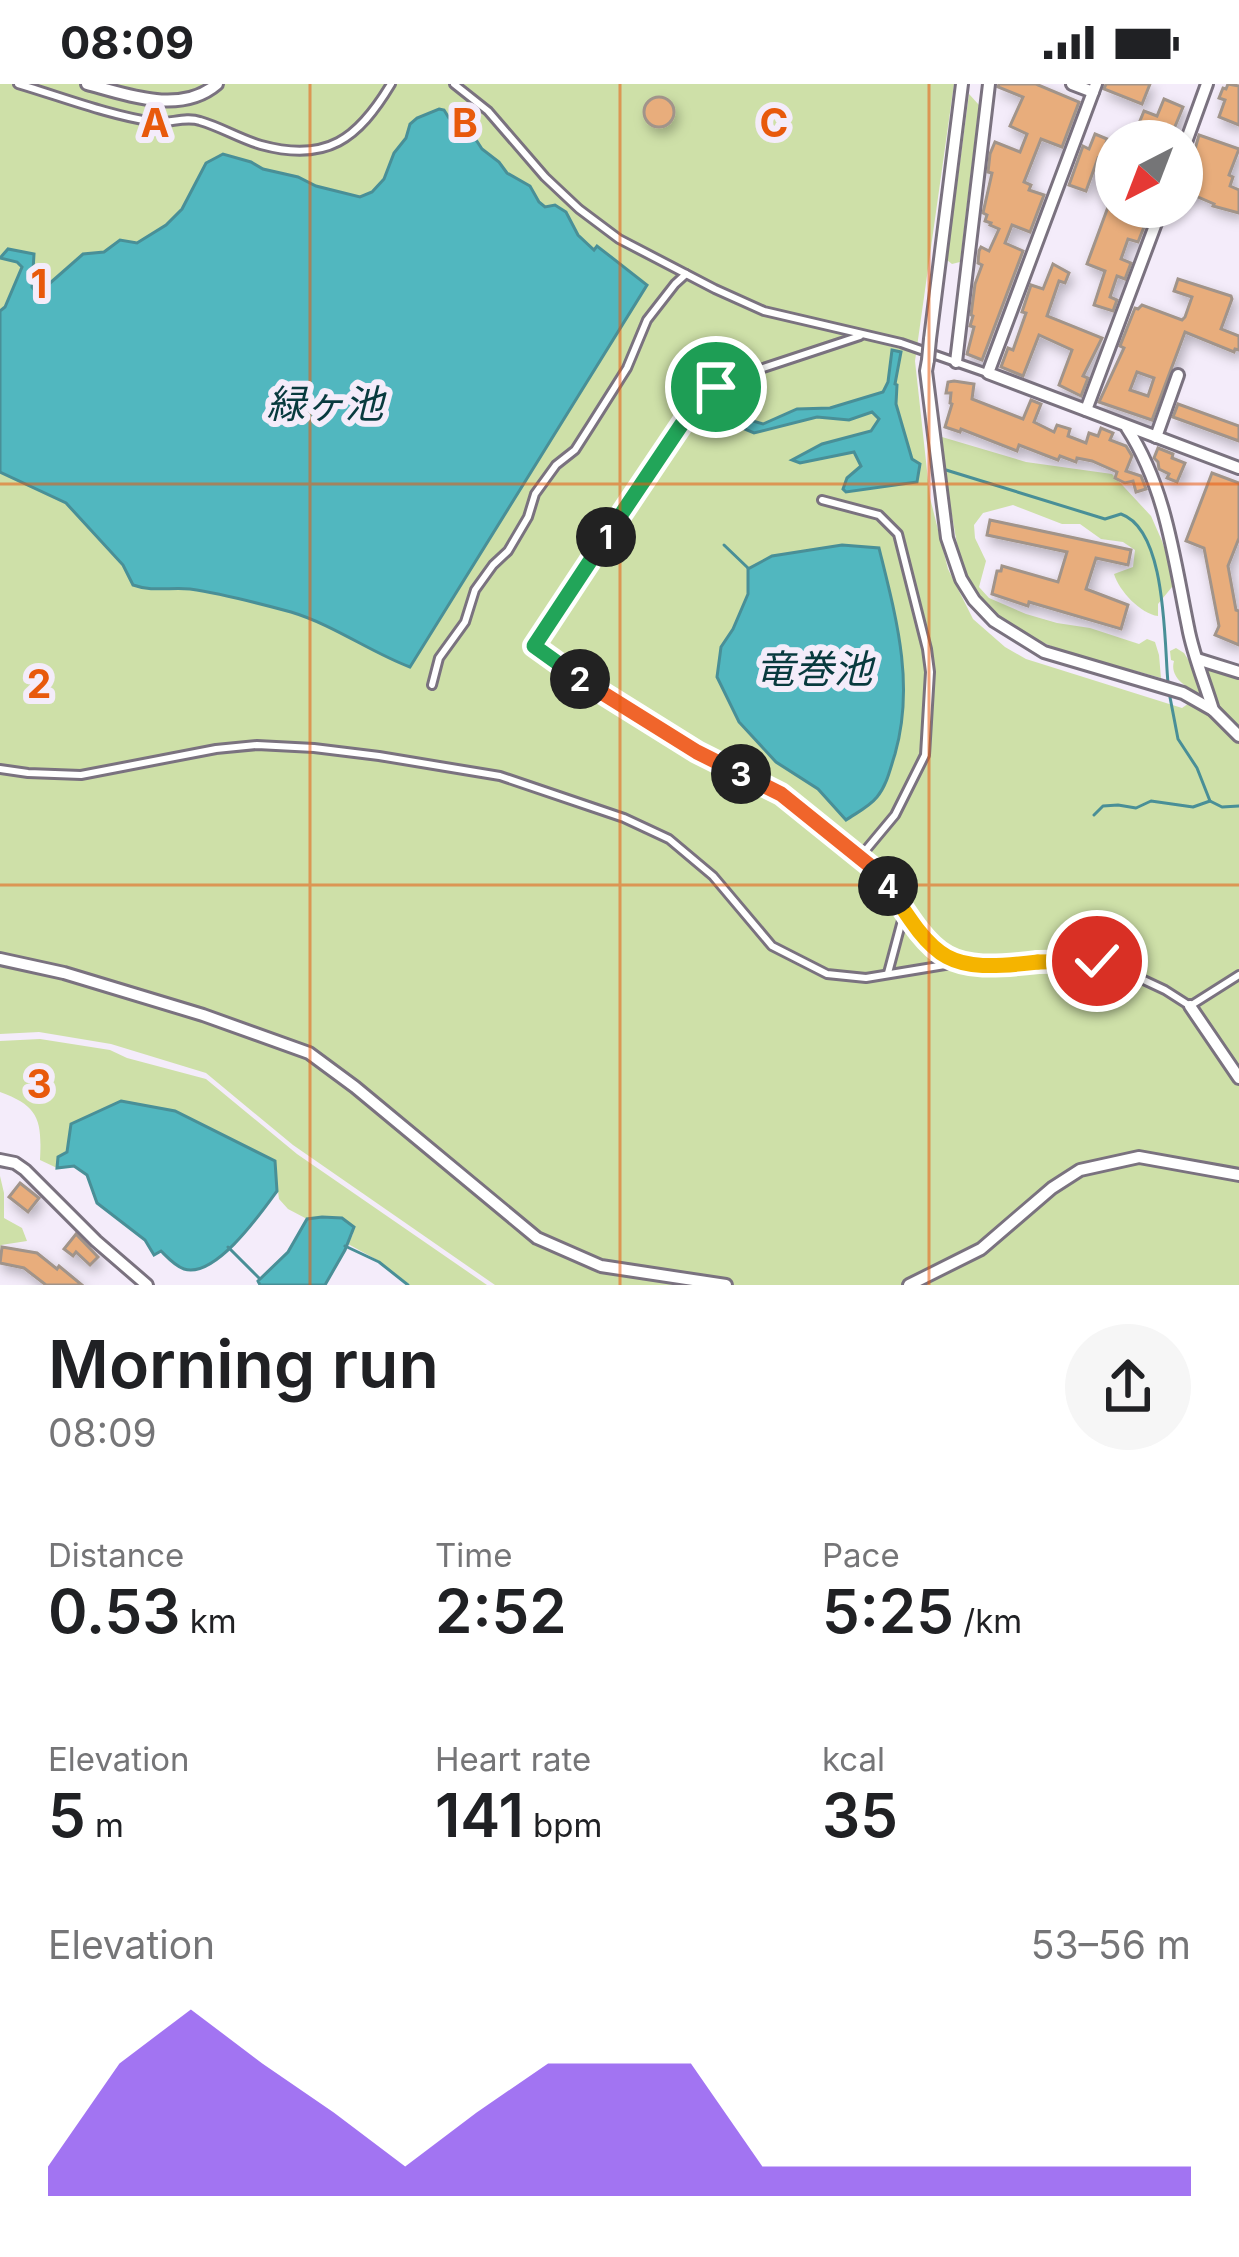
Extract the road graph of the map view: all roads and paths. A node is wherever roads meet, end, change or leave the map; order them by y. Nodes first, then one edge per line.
1 (18, 84) edge
2 (88, 84) edge
3 (217, 84) edge
4 (391, 84) edge
5 (454, 84) edge
6 (962, 84) edge
7 (989, 84) edge
8 (1072, 84) edge
9 (1207, 84) edge
10 (1094, 88) edge
11 (1194, 120) edge
12 (1154, 228) edge
13 (686, 274) junction
14 (860, 336) junction
15 (956, 362) junction
16 (988, 374) junction
17 (1178, 375) dead end
18 (1086, 410) junction
19 (1125, 426) junction
20 (1156, 437) junction
21 (1239, 468) edge
22 (822, 500) dead end
23 (1197, 659) junction
24 (1239, 672) edge
25 (432, 685) dead end
26 (1213, 710) junction
27 (1239, 736) edge
28 (0, 769) edge
29 (860, 857) junction
30 (904, 911) junction
31 (0, 959) edge
32 (958, 963) junction
33 (888, 973) junction
34 (1239, 975) edge
35 (1190, 1006) junction
36 (1239, 1078) edge
37 (0, 1160) edge
38 (1239, 1175) edge
39 (147, 1285) edge
40 (726, 1285) edge
41 (910, 1285) edge

1 - 4 lane
2 - 3 street
5 - 13 lane
6 - 26 street, bridge
7 - 15 street
8 - 10 street
9 - 11 street
10 - 16 street
12 - 18 street
13 - 14 lane
13 - 25 lane
14 - 15 lane
14 - 29 lane
15 - 16 lane
16 - 18 street
17 - 20 street
18 - 19 street
19 - 20 street
19 - 23 street
20 - 21 street
22 - 29 lane
23 - 24 street
23 - 26 street
26 - 27 street
28 - 33 lane
29 - 30 lane
30 - 32 lane
30 - 33 lane
31 - 40 street
32 - 33 lane
32 - 35 lane
34 - 35 lane
35 - 36 street
37 - 39 street
38 - 41 street

